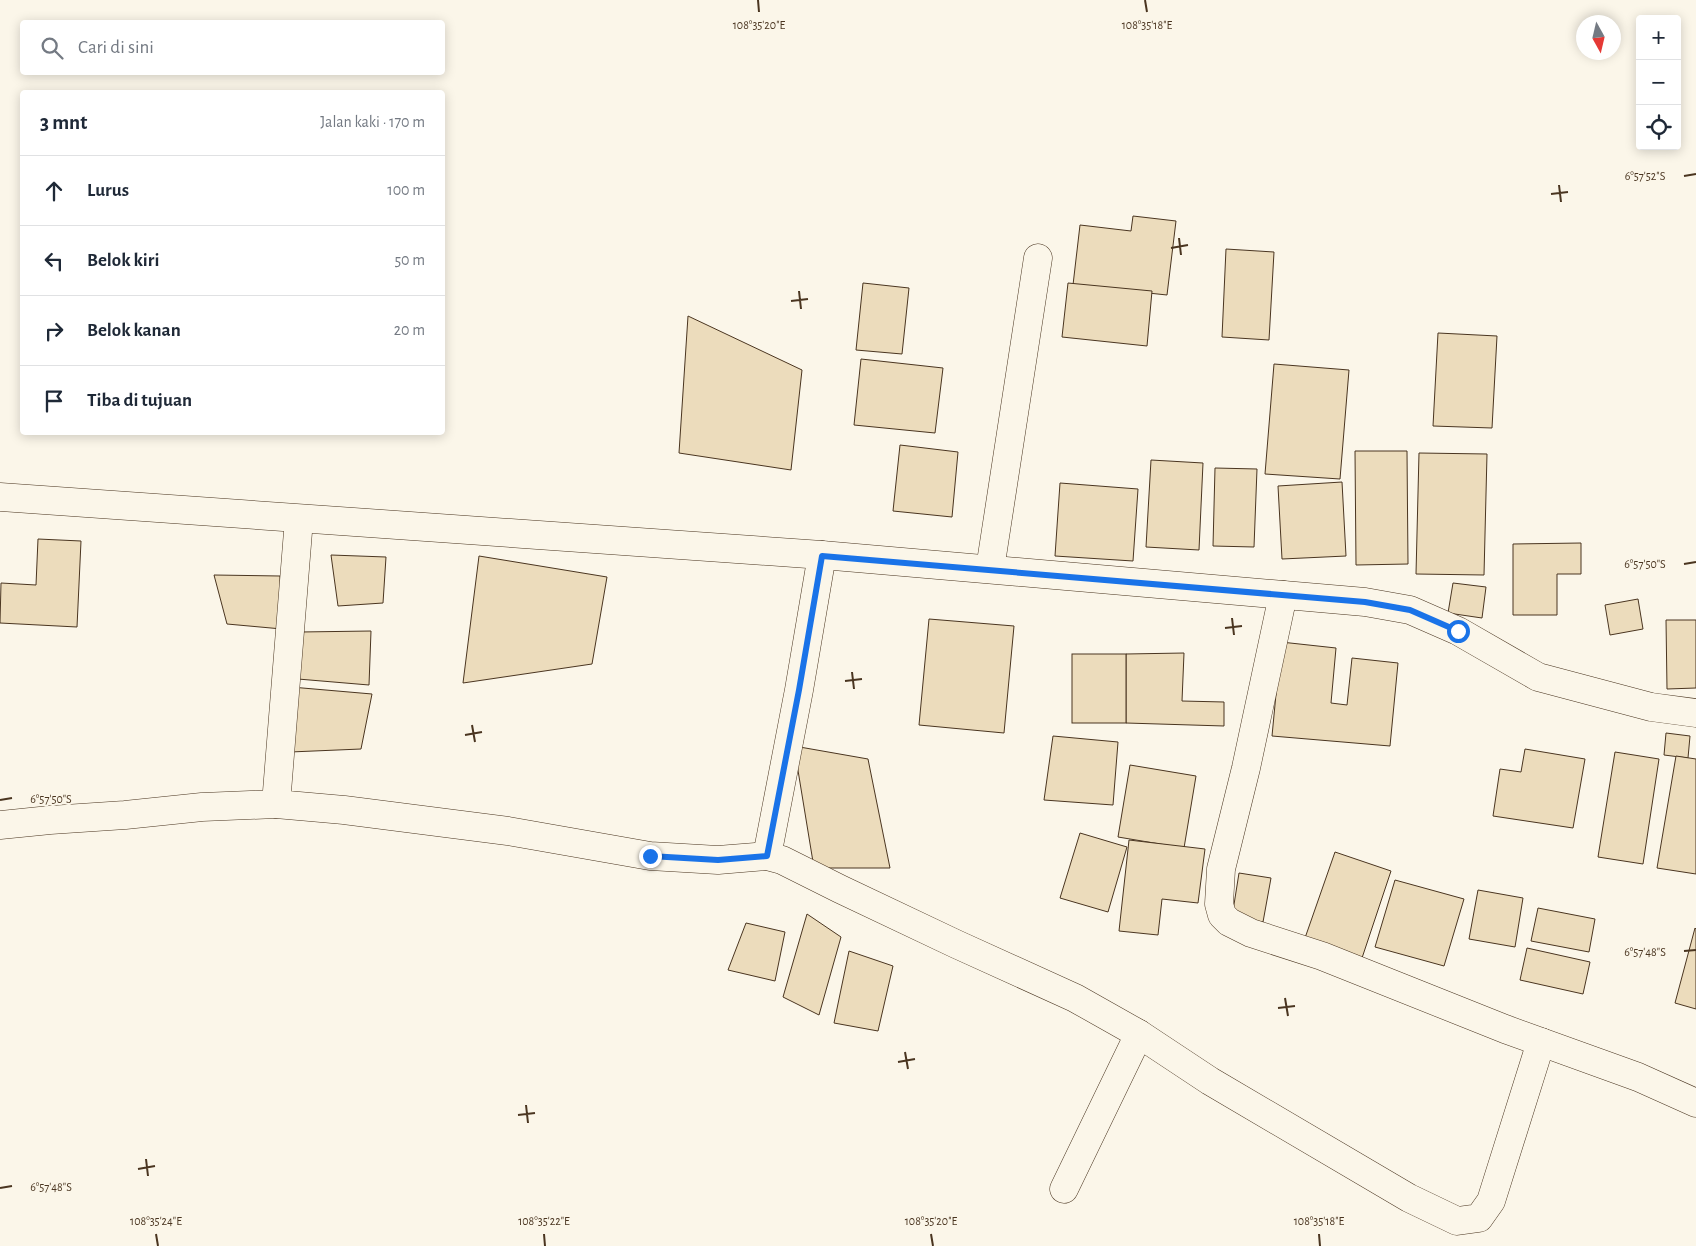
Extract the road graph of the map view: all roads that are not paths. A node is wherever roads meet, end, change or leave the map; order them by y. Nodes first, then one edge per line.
1 (1038, 258) dead end
2 (0, 497) edge
3 (299, 519) junction
4 (822, 556) junction
5 (990, 569) junction
6 (1283, 595) junction
7 (1696, 713) edge
8 (276, 804) junction
9 (0, 825) edge
10 (767, 856) junction
11 (1139, 1034) junction
12 (1541, 1042) junction
13 (1696, 1103) edge
14 (1064, 1189) dead end

1 - 5 street
2 - 3 street
3 - 4 street
3 - 8 street
4 - 5 street
4 - 10 street
5 - 6 street
6 - 7 street
6 - 12 street
8 - 9 street
8 - 10 street
10 - 11 street
11 - 12 street
11 - 14 street
12 - 13 street

